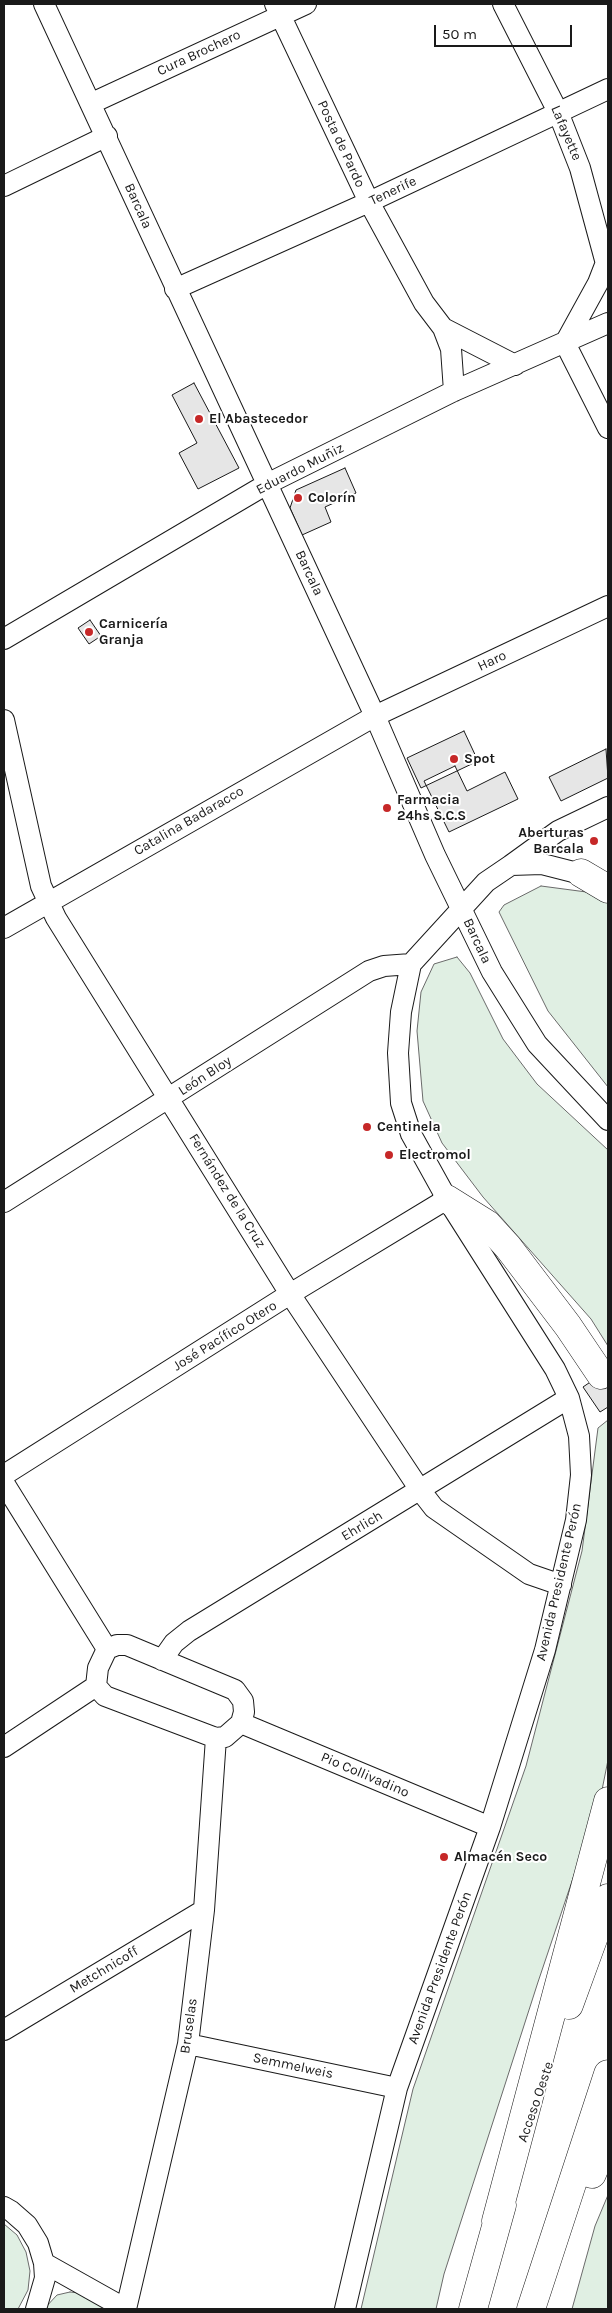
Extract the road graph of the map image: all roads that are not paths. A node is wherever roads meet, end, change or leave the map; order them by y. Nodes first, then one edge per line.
1 (44, 4) edge
2 (306, 4) edge
3 (503, 4) edge
4 (278, 10) edge
5 (608, 90) edge
6 (92, 103) junction
7 (558, 112) junction
8 (107, 136) junction
9 (4, 186) edge
10 (369, 202) junction
11 (607, 268) edge
12 (175, 289) junction
13 (608, 324) edge
14 (443, 328) junction
15 (565, 343) junction
16 (515, 365) junction
17 (454, 391) junction
18 (608, 428) edge
19 (267, 484) junction
20 (608, 606) edge
21 (4, 639) edge
22 (375, 716) junction
23 (4, 720) edge
24 (608, 807) edge
25 (511, 865) junction
26 (581, 873) junction
27 (608, 883) edge
28 (608, 889) edge
29 (48, 901) junction
30 (462, 908) junction
31 (4, 928) edge
32 (411, 964) junction
33 (170, 1099) junction
34 (608, 1120) edge
35 (447, 1199) junction
36 (4, 1202) edge
37 (290, 1294) junction
38 (601, 1375) dead end
39 (569, 1398) junction
40 (4, 1475) edge
41 (4, 1483) edge
42 (420, 1490) junction
43 (562, 1585) junction
44 (107, 1649) junction
45 (162, 1660) junction
46 (96, 1686) junction
47 (240, 1723) junction
48 (216, 1738) junction
49 (4, 1747) edge
50 (608, 1801) edge
51 (490, 1827) junction
52 (608, 1898) edge
53 (204, 1910) junction
54 (4, 2030) edge
55 (188, 2044) junction
56 (608, 2074) edge
57 (397, 2088) junction
58 (608, 2135) edge
59 (6, 2206) edge
60 (496, 2221) junction
61 (44, 2263) junction
62 (36, 2309) edge
63 (126, 2309) edge
64 (345, 2309) edge
65 (473, 2309) edge
66 (531, 2309) edge
67 (536, 2309) edge

1 - 6 street, Barcala
2 - 4 street, Cura Brochero
3 - 7 street, Lafayette
4 - 6 street, Cura Brochero
4 - 10 street, Posta de Pardo
5 - 7 street, Tenerife
6 - 8 street, Barcala
7 - 10 street, Tenerife
7 - 11 street, Lafayette
8 - 9 street
8 - 12 street, Barcala
10 - 12 street, Tenerife
10 - 14 street, Posta de Pardo
11 - 15 street
12 - 19 street, Barcala
13 - 15 street, Eduardo Muñiz
14 - 16 street
14 - 17 street, Posta de Pardo
15 - 16 street, Eduardo Muñiz
15 - 18 street
16 - 17 street, Eduardo Muñiz
17 - 19 street, Eduardo Muñiz
19 - 21 street, Eduardo Muñiz
19 - 22 street, Barcala
20 - 22 street, Haro
22 - 29 street, Catalina Badaracco
22 - 30 street, Barcala
23 - 29 street, Fernández de la Cruz
24 - 25 street
25 - 26 street
25 - 30 street
26 - 27 street
26 - 28 highway
29 - 31 street, Catalina Badaracco
29 - 33 street, Fernández de la Cruz
30 - 32 street
30 - 34 street, Barcala
32 - 33 street, León Bloy
32 - 35 street, Avenida Presidente Perón
33 - 36 street, León Bloy
33 - 37 street, Fernández de la Cruz
35 - 37 street, José Pacífico Otero
35 - 38 highway
35 - 39 street, Avenida Presidente Perón
37 - 40 street, José Pacífico Otero
37 - 42 street, Fernández de la Cruz
39 - 42 street, Ehrlich
39 - 43 street, Avenida Presidente Perón
41 - 44 street
42 - 43 street, Fernández de la Cruz
42 - 45 street, Ehrlich
43 - 51 street, Avenida Presidente Perón
44 - 45 street
44 - 46 street
45 - 47 street
46 - 48 street
46 - 49 street
47 - 48 street
47 - 51 street, Pio Collivadino
48 - 53 street, Bruselas
50 - 60 highway
51 - 57 street, Avenida Presidente Perón
52 - 60 highway, Acceso Oeste
53 - 54 street, Metchnicoff
53 - 55 street, Bruselas
55 - 57 street, Semmelweis
55 - 63 street, Bruselas
56 - 66 highway
57 - 64 street, Avenida Presidente Perón
58 - 67 highway
59 - 61 street
60 - 65 highway, Acceso Oeste
61 - 62 street
61 - 63 street

